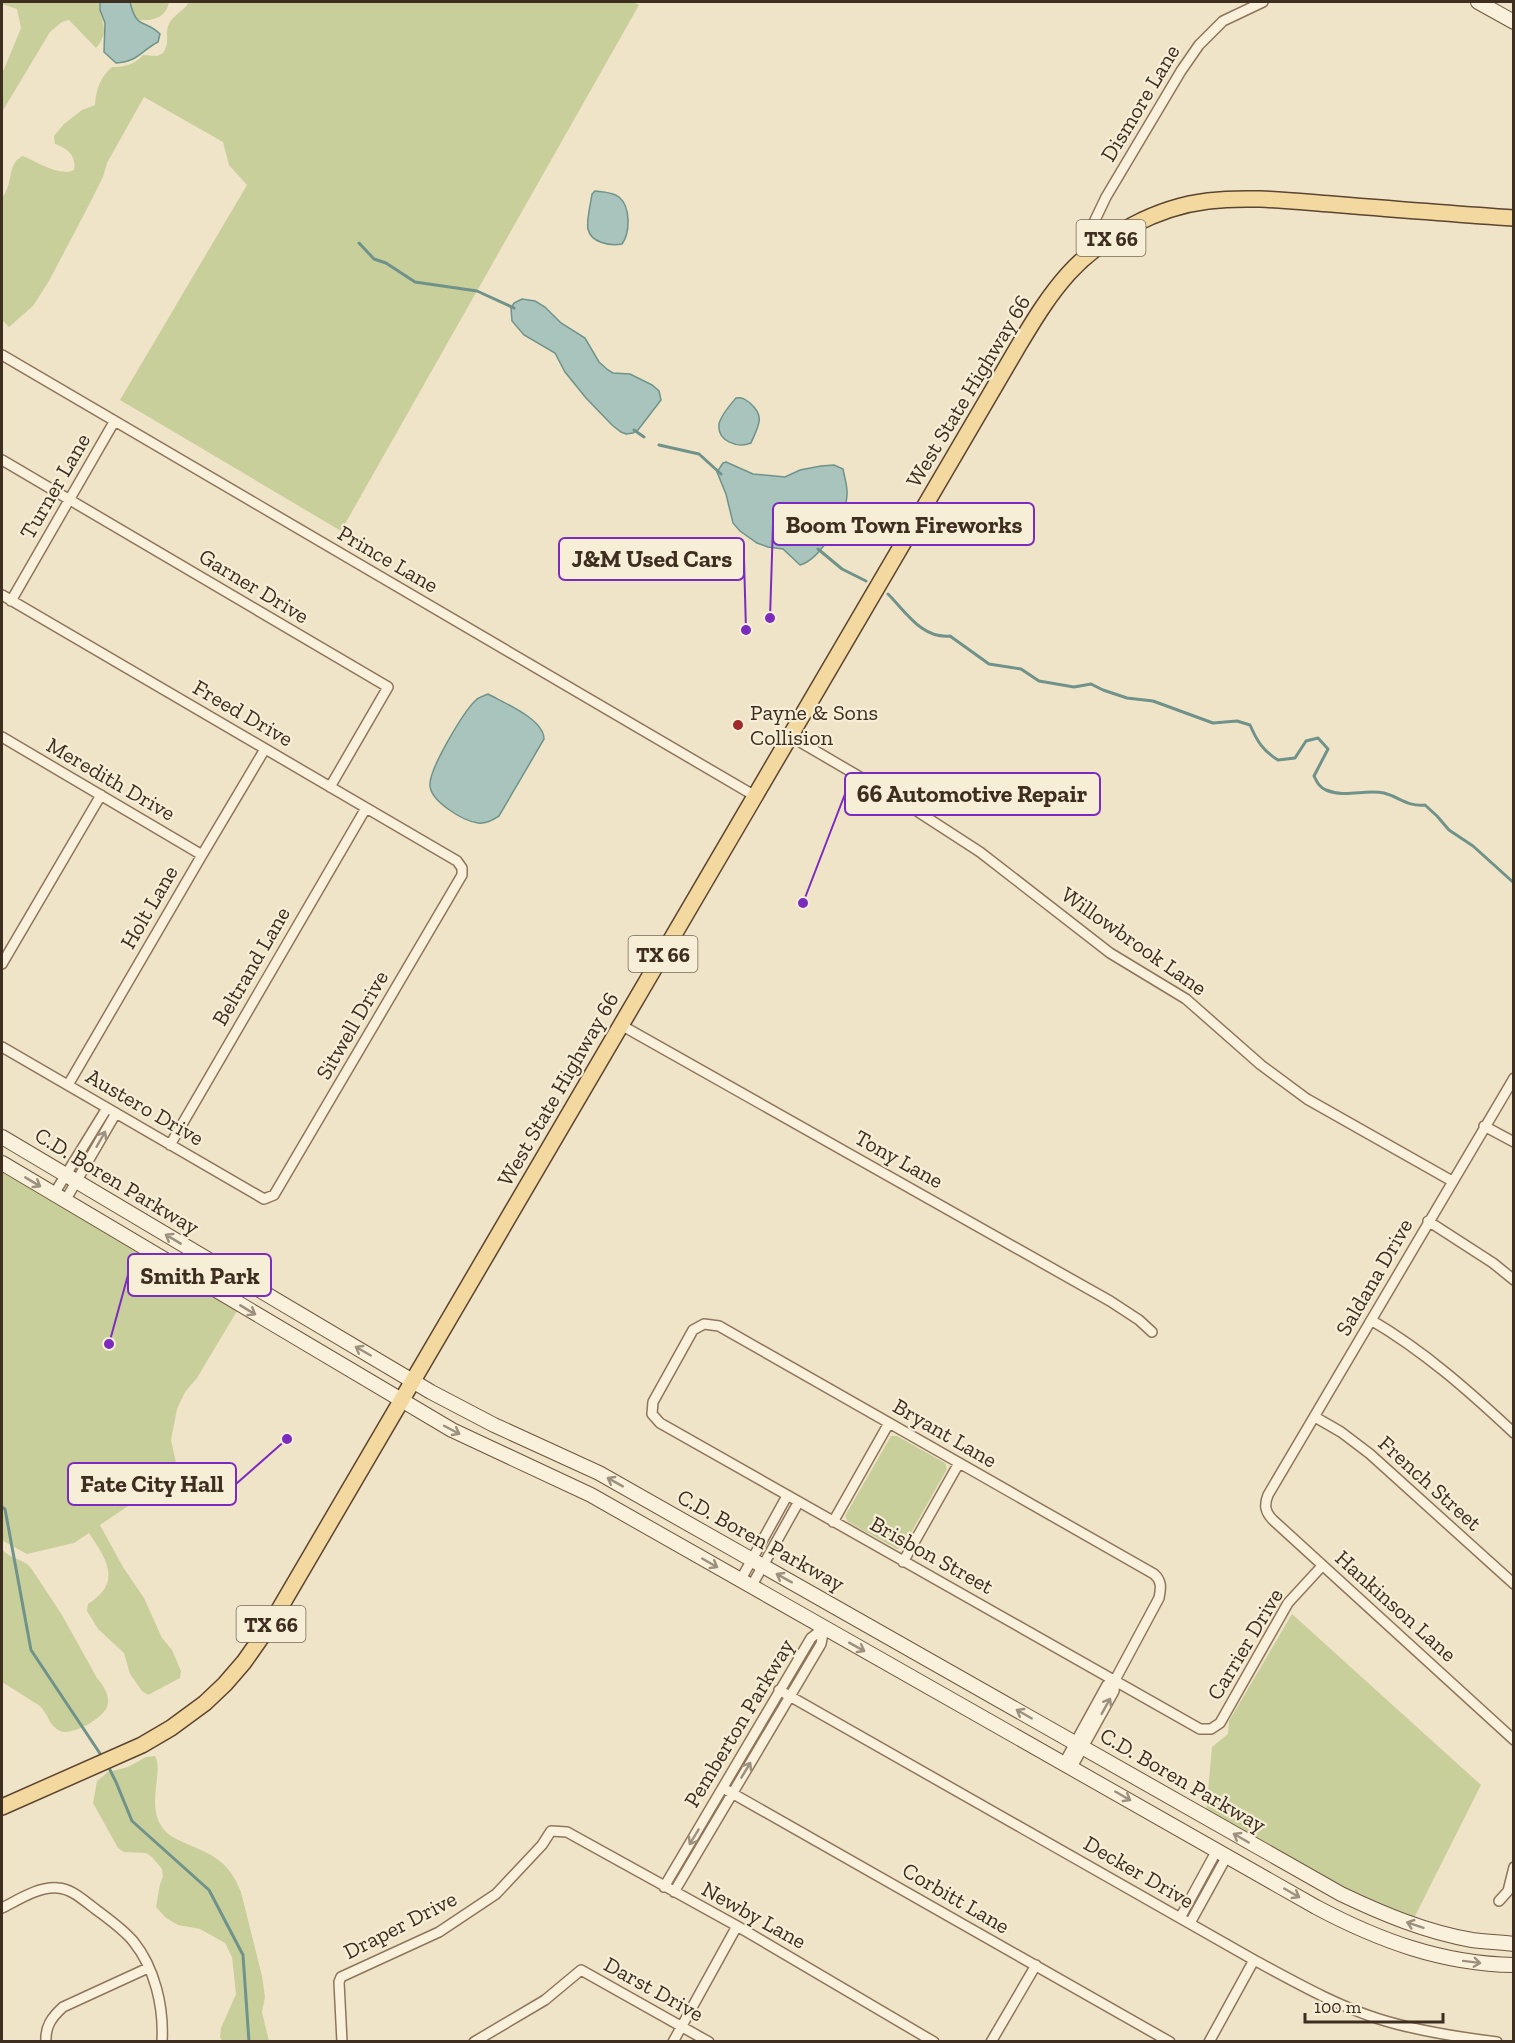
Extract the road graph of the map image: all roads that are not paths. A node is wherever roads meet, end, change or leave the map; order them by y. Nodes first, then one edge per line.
1 (1263, 2) edge
2 (1478, 2) edge
3 (1514, 22) edge
4 (1514, 218) edge
5 (1094, 251) junction
6 (2, 355) edge
7 (114, 422) junction
8 (2, 460) edge
9 (70, 500) junction
10 (2, 595) edge
11 (11, 601) junction
12 (790, 736) junction
13 (2, 737) edge
14 (265, 749) junction
15 (330, 787) junction
16 (101, 795) junction
17 (755, 796) junction
18 (366, 808) junction
19 (201, 855) junction
20 (462, 868) joint
21 (2, 964) edge
22 (621, 1025) junction
23 (2, 1047) edge
24 (1514, 1078) edge
25 (68, 1085) junction
26 (106, 1108) junction
27 (116, 1113) junction
28 (1485, 1126) junction
29 (2, 1137) edge
30 (1514, 1142) edge
31 (170, 1145) junction
32 (2, 1163) edge
33 (71, 1178) junction
34 (1452, 1181) junction
35 (59, 1198) junction
36 (269, 1198) joint
37 (1428, 1221) junction
38 (1514, 1280) edge
39 (287, 1306) junction
40 (1371, 1320) junction
41 (704, 1324) joint
42 (275, 1326) junction
43 (1152, 1332) dead end
44 (413, 1381) junction
45 (401, 1401) junction
46 (1315, 1417) junction
47 (889, 1423) junction
48 (1514, 1433) edge
49 (959, 1463) junction
50 (1268, 1494) joint
51 (787, 1496) junction
52 (798, 1503) junction
53 (833, 1522) junction
54 (903, 1562) junction
55 (758, 1563) junction
56 (1323, 1566) junction
57 (746, 1584) junction
58 (1514, 1584) edge
59 (836, 1606) junction
60 (824, 1628) junction
61 (1115, 1680) junction
62 (779, 1690) junction
63 (790, 1696) junction
64 (1196, 1726) joint
65 (1514, 1740) edge
66 (1079, 1745) junction
67 (1068, 1765) junction
68 (723, 1788) junction
69 (732, 1793) junction
70 (2, 1807) edge
71 (551, 1831) joint
72 (1222, 1853) junction
73 (1514, 1867) edge
74 (664, 1887) junction
75 (674, 1892) junction
76 (1499, 1901) dead end
77 (2, 1908) edge
78 (1180, 1918) junction
79 (1190, 1923) junction
80 (737, 1926) junction
81 (1514, 1944) edge
82 (1254, 1960) junction
83 (1036, 1965) junction
84 (1514, 1965) edge
85 (148, 1968) junction
86 (681, 2027) junction
87 (46, 2042) edge
88 (162, 2042) edge
89 (342, 2042) edge
90 (474, 2042) edge
91 (673, 2042) edge
92 (709, 2042) edge
93 (934, 2042) edge
94 (991, 2042) edge
95 (1170, 2042) edge
96 (1209, 2042) edge
97 (1497, 2042) edge

1 - 5 street, Dismore Lane
2 - 3 street
4 - 5 main road, West State Highway 66 / TX 66
5 - 12 main road, West State Highway 66 / TX 66
6 - 7 street, Prince Lane
7 - 9 street, Turner Lane
7 - 17 street, Prince Lane
8 - 9 street, Garner Drive
9 - 11 street, Turner Lane
9 - 15 street, Garner Drive
10 - 11 street, Freed Drive
11 - 14 street, Freed Drive
12 - 17 main road, West State Highway 66 / TX 66
12 - 34 street, Willowbrook Lane
13 - 16 street, Meredith Drive
14 - 15 street, Freed Drive
14 - 19 street, Holt Lane
15 - 18 street, Freed Drive
16 - 19 street, Meredith Drive
16 - 21 street
17 - 22 main road, West State Highway 66 / TX 66
18 - 20 street, Freed Drive
18 - 31 street, Beltrand Lane
19 - 25 street, Holt Lane
20 - 36 street, Sitwell Drive
22 - 43 street, Tony Lane
22 - 44 main road, West State Highway 66 / TX 66
23 - 25 street, Austero Drive
24 - 28 street, Saldana Drive
25 - 26 street, Austero Drive
26 - 27 street, Austero Drive
26 - 33 street
27 - 31 street, Austero Drive
33 -> 27 street
28 - 30 street
28 - 34 street, Saldana Drive
29 - 33 street, C.D. Boren Parkway
31 - 36 street, Austero Drive
32 -> 35 street, C.D. Boren Parkway
33 - 35 street
39 -> 33 street, C.D. Boren Parkway
34 - 37 street, Saldana Drive
35 -> 42 street, C.D. Boren Parkway
37 - 38 street
37 - 40 street, Saldana Drive
39 - 42 street
44 -> 39 street, C.D. Boren Parkway
40 - 46 street, Saldana Drive
40 - 48 street
41 - 47 street, Bryant Lane
41 - 51 street, Brisbon Street
42 - 45 street, C.D. Boren Parkway
44 - 45 main road, TX 66
55 -> 44 street, C.D. Boren Parkway
45 -> 57 street, C.D. Boren Parkway
45 - 70 main road, TX 66
46 - 50 street, Saldana Drive
46 - 58 street, French Street
47 - 49 street, Bryant Lane
47 - 53 street
49 - 54 street
49 - 61 street, Bryant Lane
50 - 56 street, Hankinson Lane
51 - 52 street, Brisbon Street
51 - 55 street
52 - 53 street, Brisbon Street
52 - 55 street
53 - 54 street, Brisbon Street
54 - 61 street, Brisbon Street
55 - 57 street
59 -> 55 street, C.D. Boren Parkway
56 - 64 street, Carrier Drive
56 - 65 street, Hankinson Lane
57 - 60 street, C.D. Boren Parkway
59 - 60 street
66 -> 59 street, C.D. Boren Parkway
60 - 62 street, Pemberton Parkway
60 - 63 street, Pemberton Parkway
60 -> 67 street, C.D. Boren Parkway
61 - 64 street, Brisbon Street
61 - 66 street
62 - 63 street, Decker Drive
62 - 68 street, Pemberton Parkway
69 -> 63 street, Pemberton Parkway
63 - 78 street, Decker Drive
66 - 67 street
81 -> 66 street, C.D. Boren Parkway
67 -> 72 street, C.D. Boren Parkway
68 - 69 street, Corbitt Lane
68 -> 74 street, Pemberton Parkway
69 - 75 street, Pemberton Parkway
69 - 83 street, Corbitt Lane
71 - 74 street, Newby Lane
71 - 89 street, Draper Drive
72 - 78 street
72 - 79 street
72 -> 84 street, C.D. Boren Parkway
73 - 76 street
74 - 75 street, Newby Lane
75 - 80 street, Newby Lane
77 - 85 street
78 - 79 street, Decker Drive
79 - 82 street, Decker Drive
80 - 86 street
80 - 93 street, Newby Lane
82 - 96 street
82 - 97 street, Decker Drive
83 - 94 street
83 - 95 street, Corbitt Lane
85 - 87 street
85 - 88 street
86 - 90 street, Darst Drive
86 - 91 street
86 - 92 street, Darst Drive

